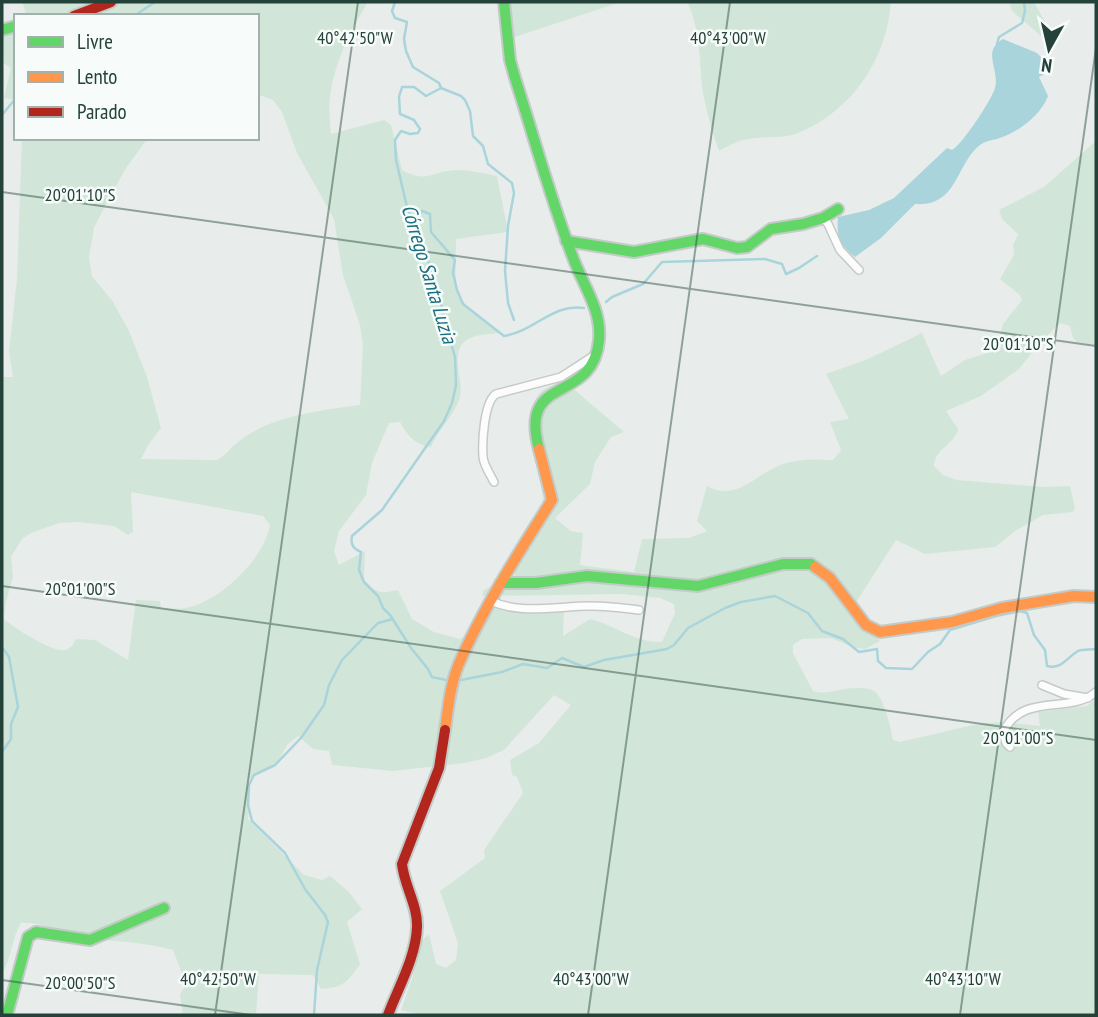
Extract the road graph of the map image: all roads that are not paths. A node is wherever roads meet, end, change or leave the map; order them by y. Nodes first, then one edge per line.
1 (111, 2) edge
2 (504, 2) edge
3 (79, 14) edge
4 (838, 209) dead end
5 (822, 218) junction
6 (566, 242) junction
7 (859, 270) dead end
8 (596, 354) junction
9 (494, 482) dead end
10 (501, 583) junction
11 (1096, 597) edge
12 (491, 601) junction
13 (639, 610) dead end
14 (1042, 685) dead end
15 (1096, 692) edge
16 (1089, 698) junction
17 (1010, 747) dead end
18 (164, 908) dead end
19 (7, 1015) edge
20 (388, 1015) edge

1 - 3 street
2 - 6 street
4 - 5 street
5 - 6 street
5 - 7 street
6 - 8 street
8 - 9 street
8 - 10 street
10 - 11 street
10 - 12 street
12 - 13 street
12 - 20 street
14 - 16 street
15 - 16 street
16 - 17 street
18 - 19 street

